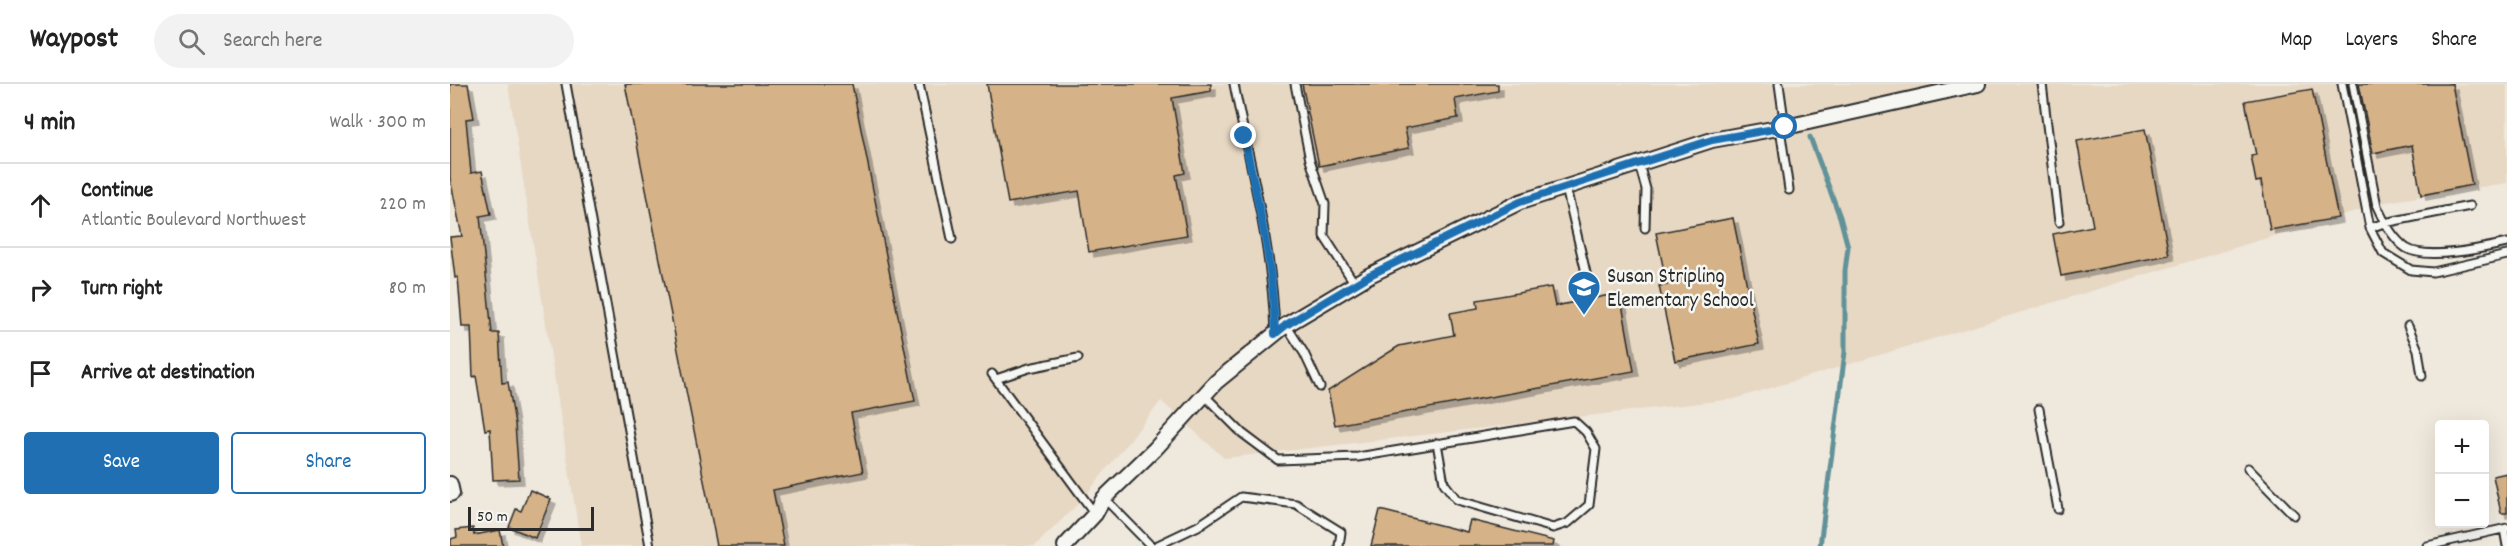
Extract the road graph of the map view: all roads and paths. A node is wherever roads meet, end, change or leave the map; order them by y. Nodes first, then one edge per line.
1 (566, 84) edge
2 (919, 84) edge
3 (1234, 84) edge
4 (1295, 84) edge
5 (1779, 84) edge
6 (1978, 84) edge
7 (2042, 84) edge
8 (2342, 84) edge
9 (2354, 84) edge
10 (1787, 127) junction
11 (1639, 164) junction
12 (1566, 188) junction
13 (1789, 190) dead end
14 (2470, 206) dead end
15 (2060, 222) dead end
16 (2384, 223) junction
17 (1645, 228) dead end
18 (2370, 228) junction
19 (952, 239) dead end
20 (2507, 243) edge
21 (2507, 255) edge
22 (1587, 277) dead end
23 (1355, 284) junction
24 (2408, 326) dead end
25 (1280, 330) junction
26 (1078, 358) dead end
27 (2422, 376) dead end
28 (1320, 387) dead end
29 (1204, 396) junction
30 (2039, 409) dead end
31 (1437, 443) junction
32 (2248, 468) dead end
33 (450, 484) edge
34 (450, 494) edge
35 (1104, 498) junction
36 (2058, 509) dead end
37 (1095, 514) junction
38 (2294, 515) dead end
39 (2506, 529) edge
40 (650, 546) edge
41 (1065, 546) edge
42 (1150, 546) edge
43 (1156, 546) edge
44 (1340, 546) edge
45 (2427, 546) edge
46 (2507, 546) edge

1 - 40 lane
2 - 19 lane
3 - 25 lane
4 - 23 lane
5 - 10 lane
6 - 10 street
7 - 15 lane
8 - 18 lane
9 - 16 lane
10 - 11 street
10 - 13 lane
11 - 12 street
11 - 17 lane
12 - 22 lane
12 - 23 street
14 - 16 lane
16 - 18 lane
16 - 20 lane
18 - 21 lane
23 - 25 street
24 - 27 lane
25 - 28 lane
25 - 29 street
26 - 37 lane
29 - 31 lane
29 - 35 street
30 - 36 lane
31 - 31 lane
32 - 38 lane
33 - 34 street
35 - 37 street
35 - 42 lane
37 - 41 street
39 - 45 lane
39 - 46 lane
43 - 44 lane

